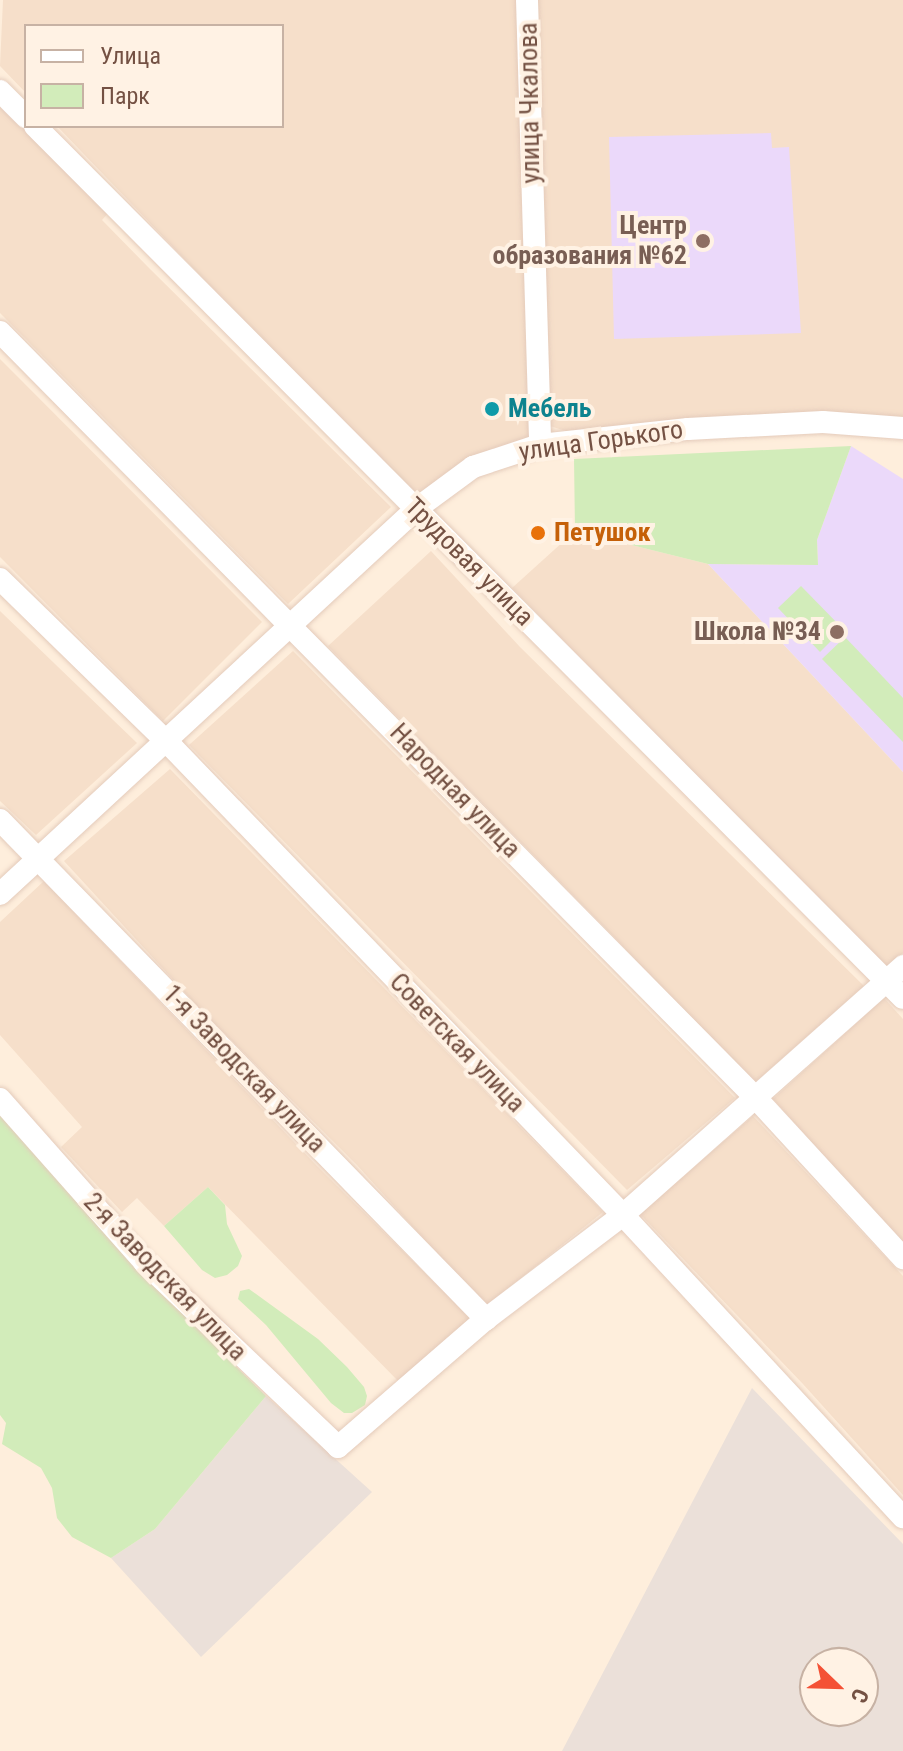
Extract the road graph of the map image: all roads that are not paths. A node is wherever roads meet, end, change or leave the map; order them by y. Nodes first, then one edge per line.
1 (527, 0) edge
2 (0, 91) edge
3 (24, 115) edge
4 (37, 128) edge
5 (0, 332) edge
6 (903, 428) edge
7 (540, 445) junction
8 (416, 509) junction
9 (0, 579) edge
10 (292, 624) junction
11 (166, 741) junction
12 (0, 820) edge
13 (41, 858) junction
14 (0, 894) edge
15 (895, 973) edge
16 (903, 998) edge
17 (755, 1097) junction
18 (0, 1099) edge
19 (623, 1215) junction
20 (903, 1258) edge
21 (486, 1319) junction
22 (903, 1517) edge

1 - 7 street, улица Чкалова
2 - 3 street
4 - 8 street, Трудовая улица
5 - 10 street, Народная улица
6 - 7 street, улица Горького
7 - 8 street, улица Горького
8 - 10 street, улица Горького
8 - 15 street, Трудовая улица
9 - 11 street, Советская улица
10 - 11 street, улица Горького
10 - 17 street, Народная улица
11 - 13 street, улица Горького
11 - 19 street, Советская улица
12 - 13 street, 1-я Заводская улица
13 - 14 street, улица Горького
13 - 21 street, 1-я Заводская улица
15 - 16 street, Трудовая улица
15 - 17 street
17 - 19 street
17 - 20 street, Народная улица
18 - 21 street, 2-я Заводская улица
19 - 21 street
19 - 22 street, Советская улица

